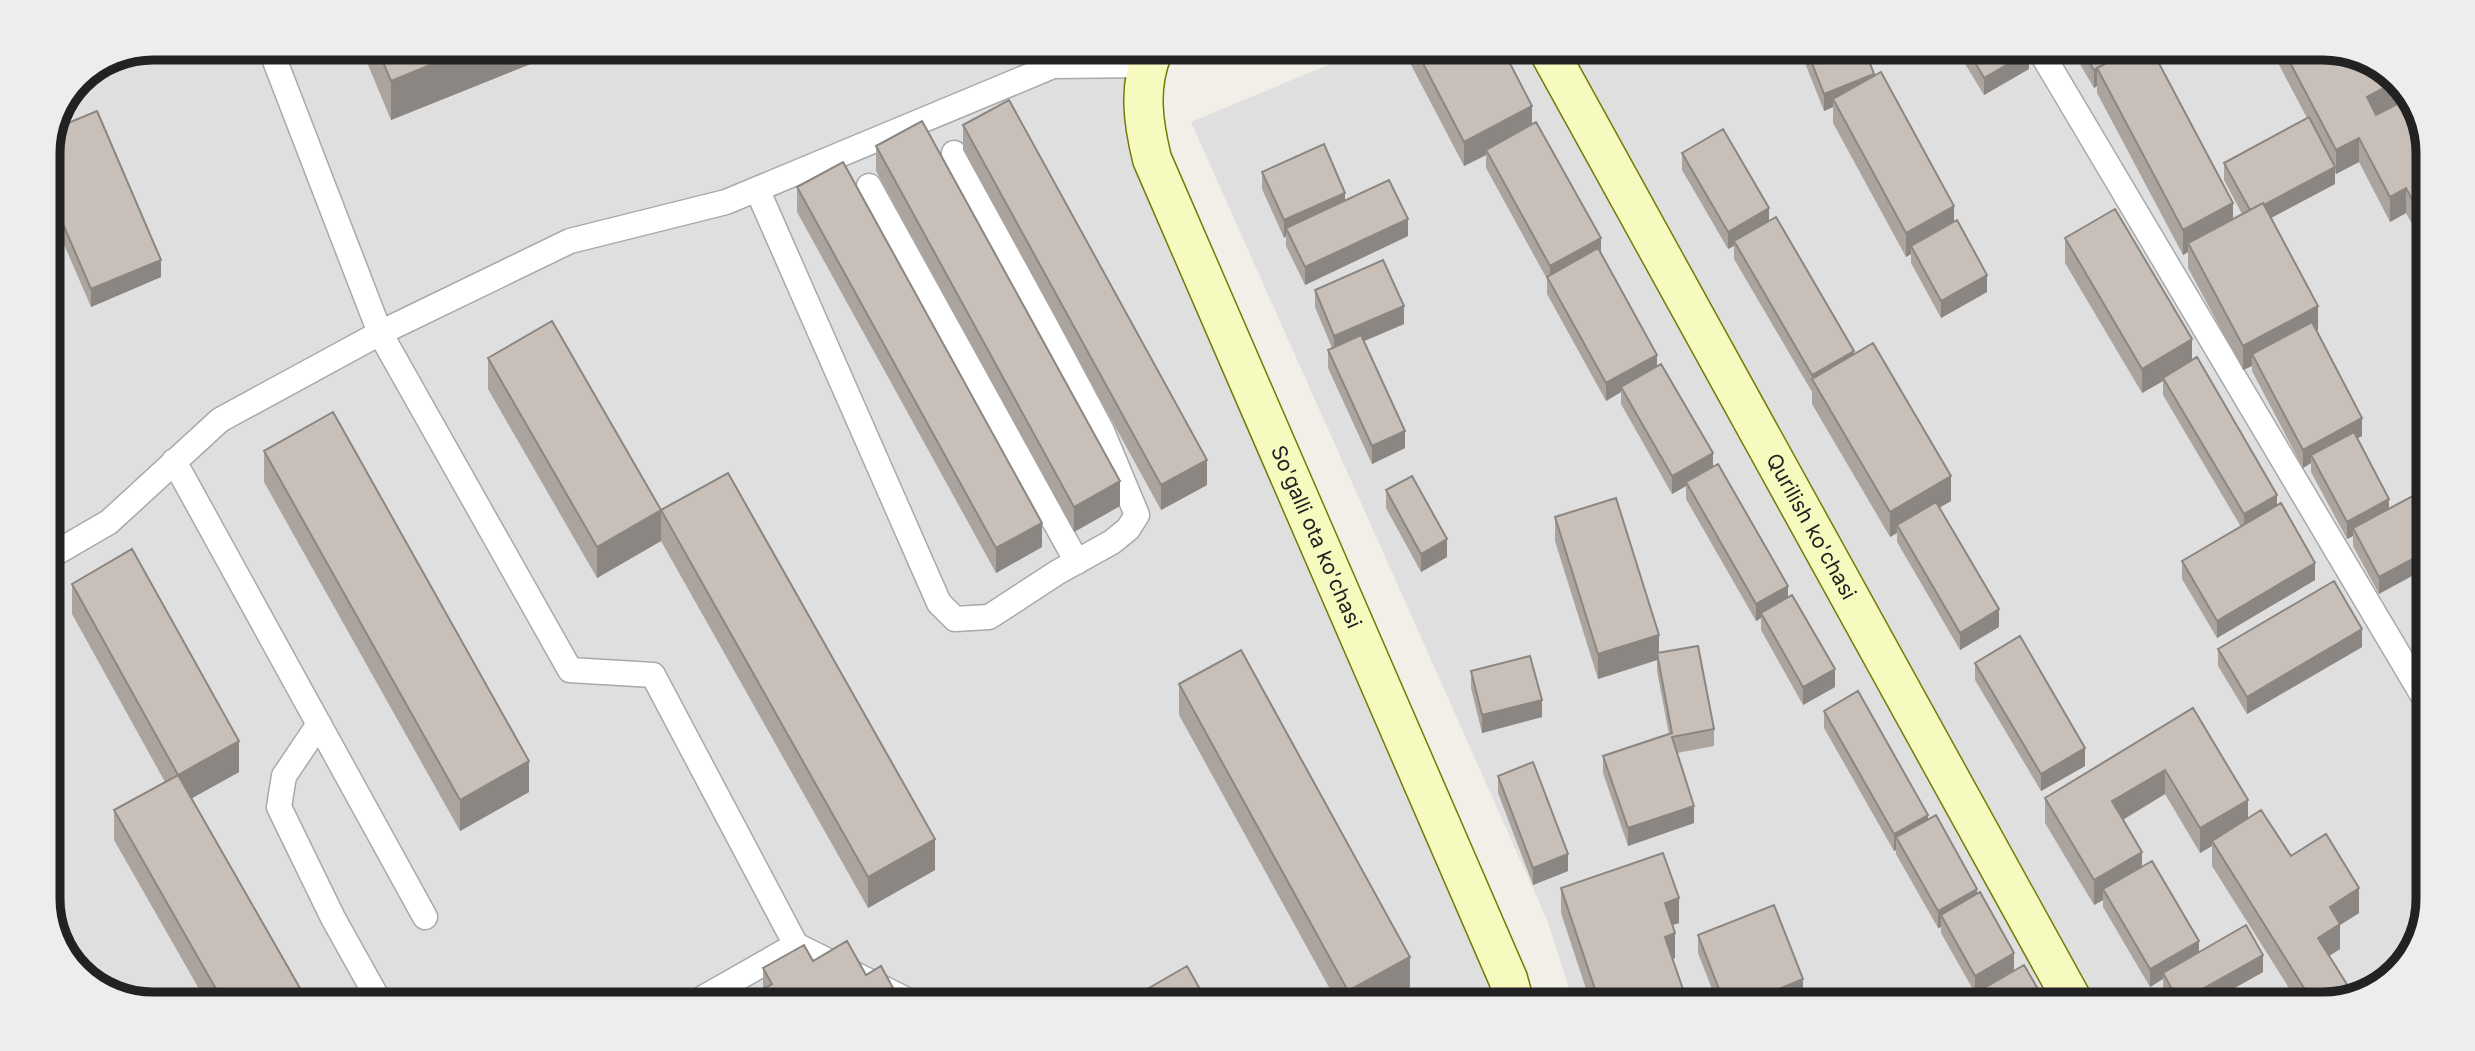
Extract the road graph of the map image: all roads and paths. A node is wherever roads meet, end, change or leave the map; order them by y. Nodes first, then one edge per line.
1 (275, 60) edge
2 (1126, 60) edge
3 (1150, 60) edge
4 (1553, 60) edge
5 (2046, 60) edge
6 (954, 153) dead end
7 (869, 186) dead end
8 (757, 189) junction
9 (380, 333) junction
10 (174, 461) junction
11 (60, 550) edge
12 (1077, 562) junction
13 (2416, 683) edge
14 (319, 724) junction
15 (425, 917) dead end
16 (796, 946) junction
17 (374, 992) edge
18 (714, 992) edge
19 (891, 992) edge
20 (1512, 992) edge
21 (2068, 992) edge

1 - 9 lane
2 - 8 lane
3 - 20 street, So'galli ota ko'chasi
4 - 21 street, Qurilish ko'chasi
5 - 13 lane
6 - 12 lane
7 - 12 lane
8 - 9 lane
8 - 12 lane
9 - 10 lane
9 - 16 lane
10 - 11 lane
10 - 14 lane
14 - 15 lane
14 - 17 lane
16 - 18 lane
16 - 19 lane

